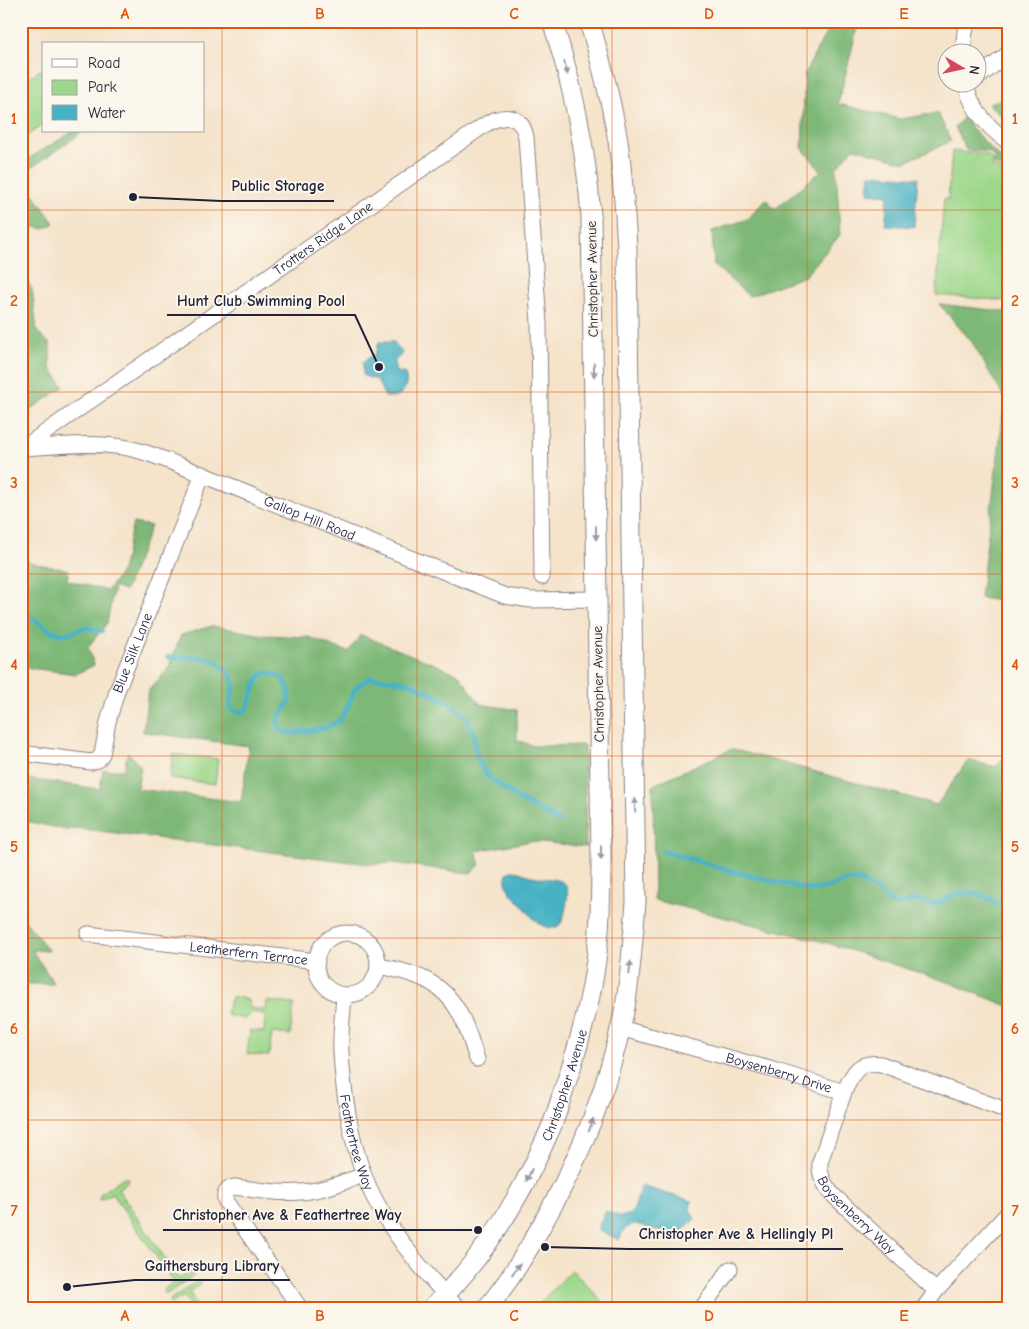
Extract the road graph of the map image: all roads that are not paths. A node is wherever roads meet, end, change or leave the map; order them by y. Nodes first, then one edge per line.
1 (552, 21) edge
2 (589, 21) edge
3 (968, 21) edge
4 (964, 42) edge
5 (1008, 54) edge
6 (986, 71) edge
7 (971, 92) edge
8 (1008, 142) edge
9 (22, 448) edge
10 (203, 474) junction
11 (542, 577) dead end
12 (597, 599) junction
13 (21, 753) edge
14 (88, 934) dead end
15 (317, 961) junction
16 (378, 966) junction
17 (344, 994) junction
18 (620, 1028) junction
19 (477, 1059) dead end
20 (844, 1092) junction
21 (1008, 1111) edge
22 (364, 1175) junction
23 (1008, 1213) edge
24 (730, 1269) dead end
25 (936, 1292) junction
26 (445, 1303) edge
27 (300, 1308) edge
28 (487, 1308) edge
29 (702, 1308) edge
30 (924, 1308) edge

1 -> 12 street, Christopher Avenue
18 -> 2 street
3 - 4 street
5 - 6 street
7 - 8 street
9 - 10 street, Gallop Hill Road
9 - 11 street, Trotters Ridge Lane
10 - 12 street, Gallop Hill Road
10 - 13 street, Blue Silk Lane
12 -> 26 street, Christopher Avenue
14 - 15 street, Leatherfern Terrace
15 - 16 street, Leatherfern Terrace
15 - 17 street
16 - 17 street
16 - 19 street
17 - 22 street, Feathertree Way
18 - 20 street, Boysenberry Drive
28 -> 18 street
20 - 21 street, Boysenberry Drive
20 - 25 street, Boysenberry Way
22 - 26 street, Feathertree Way
22 - 27 street
23 - 25 street
24 - 29 street
25 - 30 street

